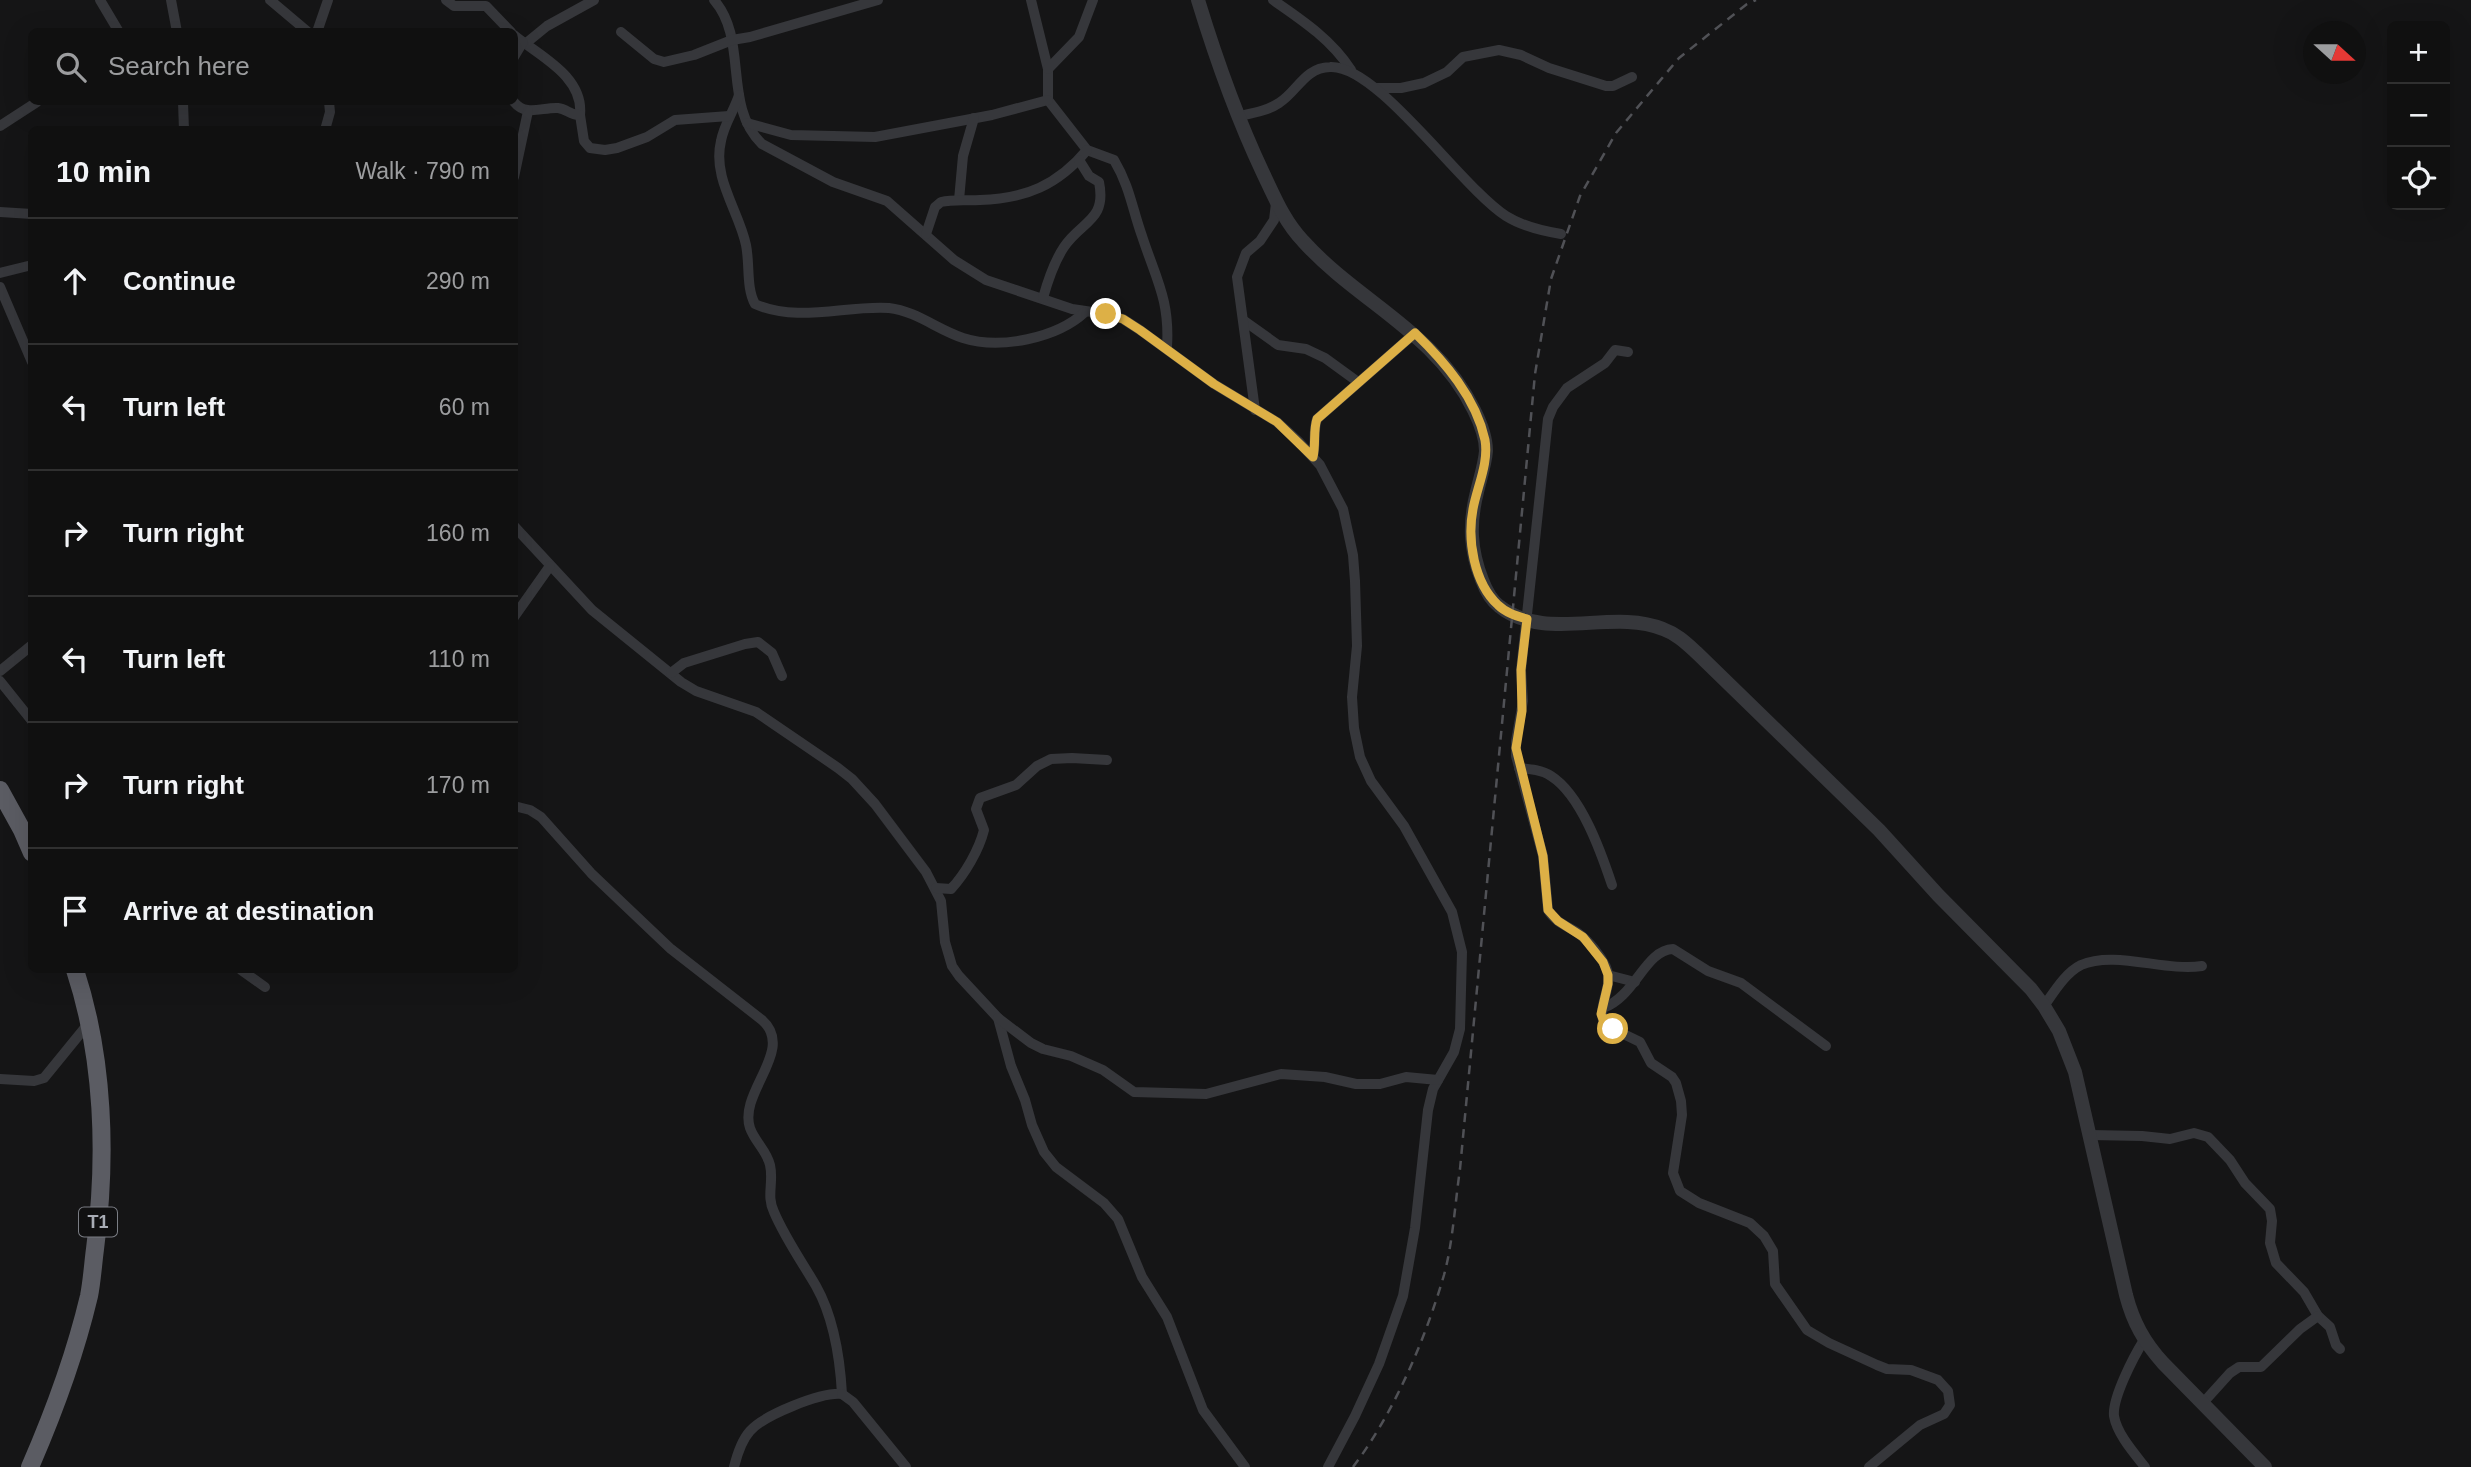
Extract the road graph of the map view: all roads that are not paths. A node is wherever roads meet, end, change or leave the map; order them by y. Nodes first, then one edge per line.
1 (100, 0) edge
2 (169, 0) edge
3 (270, 0) edge
4 (328, 0) edge
5 (446, 0) edge
6 (594, 0) edge
7 (714, 0) edge
8 (874, 0) edge
9 (1031, 0) edge
10 (1093, 0) edge
11 (1198, 0) edge
12 (1273, 0) edge
13 (481, 2) edge
14 (117, 28) edge
15 (176, 28) edge
16 (303, 28) edge
17 (318, 28) edge
18 (507, 28) edge
19 (621, 32) dead end
20 (732, 40) junction
21 (521, 41) edge
22 (1048, 69) junction
23 (1350, 70) junction
24 (1632, 77) dead end
25 (1377, 89) junction
26 (739, 95) junction
27 (1048, 100) junction
28 (32, 105) edge
29 (183, 105) edge
30 (329, 105) edge
31 (517, 105) edge
32 (528, 111) junction
33 (580, 115) junction
34 (729, 116) junction
35 (1239, 116) junction
36 (974, 118) junction
37 (747, 123) junction
38 (0, 126) edge
39 (184, 126) edge
40 (326, 126) edge
41 (1087, 150) junction
42 (518, 158) edge
43 (1079, 160) junction
44 (960, 200) junction
45 (1276, 202) junction
46 (0, 212) edge
47 (28, 214) edge
48 (926, 234) junction
49 (1561, 234) dead end
50 (28, 266) edge
51 (0, 274) edge
52 (0, 287) edge
53 (1043, 298) junction
54 (1085, 312) junction
55 (1243, 320) junction
56 (1415, 333) junction
57 (1167, 347) junction
58 (1629, 352) dead end
59 (28, 353) edge
60 (1358, 382) junction
61 (1255, 410) junction
62 (1313, 457) junction
63 (518, 530) edge
64 (550, 566) junction
65 (518, 611) edge
66 (1527, 619) junction
67 (28, 648) edge
68 (0, 671) edge
69 (671, 673) junction
70 (782, 676) dead end
71 (0, 681) edge
72 (28, 716) edge
73 (1107, 760) dead end
74 (1519, 768) junction
75 (0, 790) edge
76 (518, 807) edge
77 (28, 844) edge
78 (1612, 885) dead end
79 (936, 888) junction
80 (2202, 966) dead end
81 (76, 973) edge
82 (245, 973) edge
83 (1608, 975) junction
84 (1635, 982) junction
85 (265, 987) dead end
86 (2044, 1006) junction
87 (1603, 1008) junction
88 (998, 1018) junction
89 (88, 1024) junction
90 (1826, 1046) dead end
91 (0, 1079) edge
92 (1438, 1080) junction
93 (2090, 1135) junction
94 (2318, 1316) junction
95 (2144, 1340) junction
96 (2340, 1349) dead end
97 (842, 1394) junction
98 (2202, 1404) junction
99 (30, 1467) edge
100 (734, 1467) edge
101 (906, 1467) edge
102 (1245, 1467) edge
103 (1328, 1467) edge
104 (1869, 1467) edge
105 (2145, 1467) edge
106 (2265, 1467) edge

1 - 14 street
2 - 15 street
3 - 16 street
4 - 17 street
5 - 13 street
6 - 21 street
7 - 20 street
8 - 20 street
9 - 22 street
10 - 22 street
11 - 35 street
12 - 23 street
13 - 18 street
19 - 20 street
20 - 26 street
21 - 33 street
22 - 27 street
23 - 25 street
23 - 35 street
24 - 25 street
25 - 49 street
26 - 34 street
26 - 37 street
27 - 36 street
27 - 41 street
28 - 38 street
29 - 39 street
30 - 40 street
31 - 32 street
32 - 33 street
32 - 42 street
33 - 34 street
34 - 54 street
35 - 45 street
36 - 37 street
36 - 44 street
37 - 48 street
41 - 43 street
41 - 57 street
43 - 44 street
43 - 53 street
44 - 48 street
45 - 55 street
45 - 56 street
46 - 47 street
48 - 53 street
50 - 51 street
52 - 59 street
53 - 54 street
54 - 57 street
55 - 60 street
55 - 61 street
56 - 60 street
56 - 66 street
57 - 61 street
58 - 66 street
60 - 62 street
61 - 62 street
62 - 92 street
63 - 64 street
64 - 65 street
64 - 69 street
66 - 74 street
66 - 86 street
67 - 68 street
69 - 70 street
69 - 79 street
71 - 72 street
73 - 79 street
74 - 78 street
74 - 83 street
75 - 77 highway
76 - 97 street
79 - 88 street
80 - 86 street
81 - 89 highway, T1
82 - 85 street
83 - 84 street
83 - 87 street
84 - 87 street
84 - 90 street
86 - 93 street
87 - 104 street
88 - 92 street
88 - 102 street
89 - 91 street
89 - 99 highway, T1
92 - 103 street
93 - 94 street
93 - 95 street
94 - 96 street
94 - 98 street
95 - 98 street
95 - 105 street
97 - 100 street
97 - 101 street
98 - 106 street

